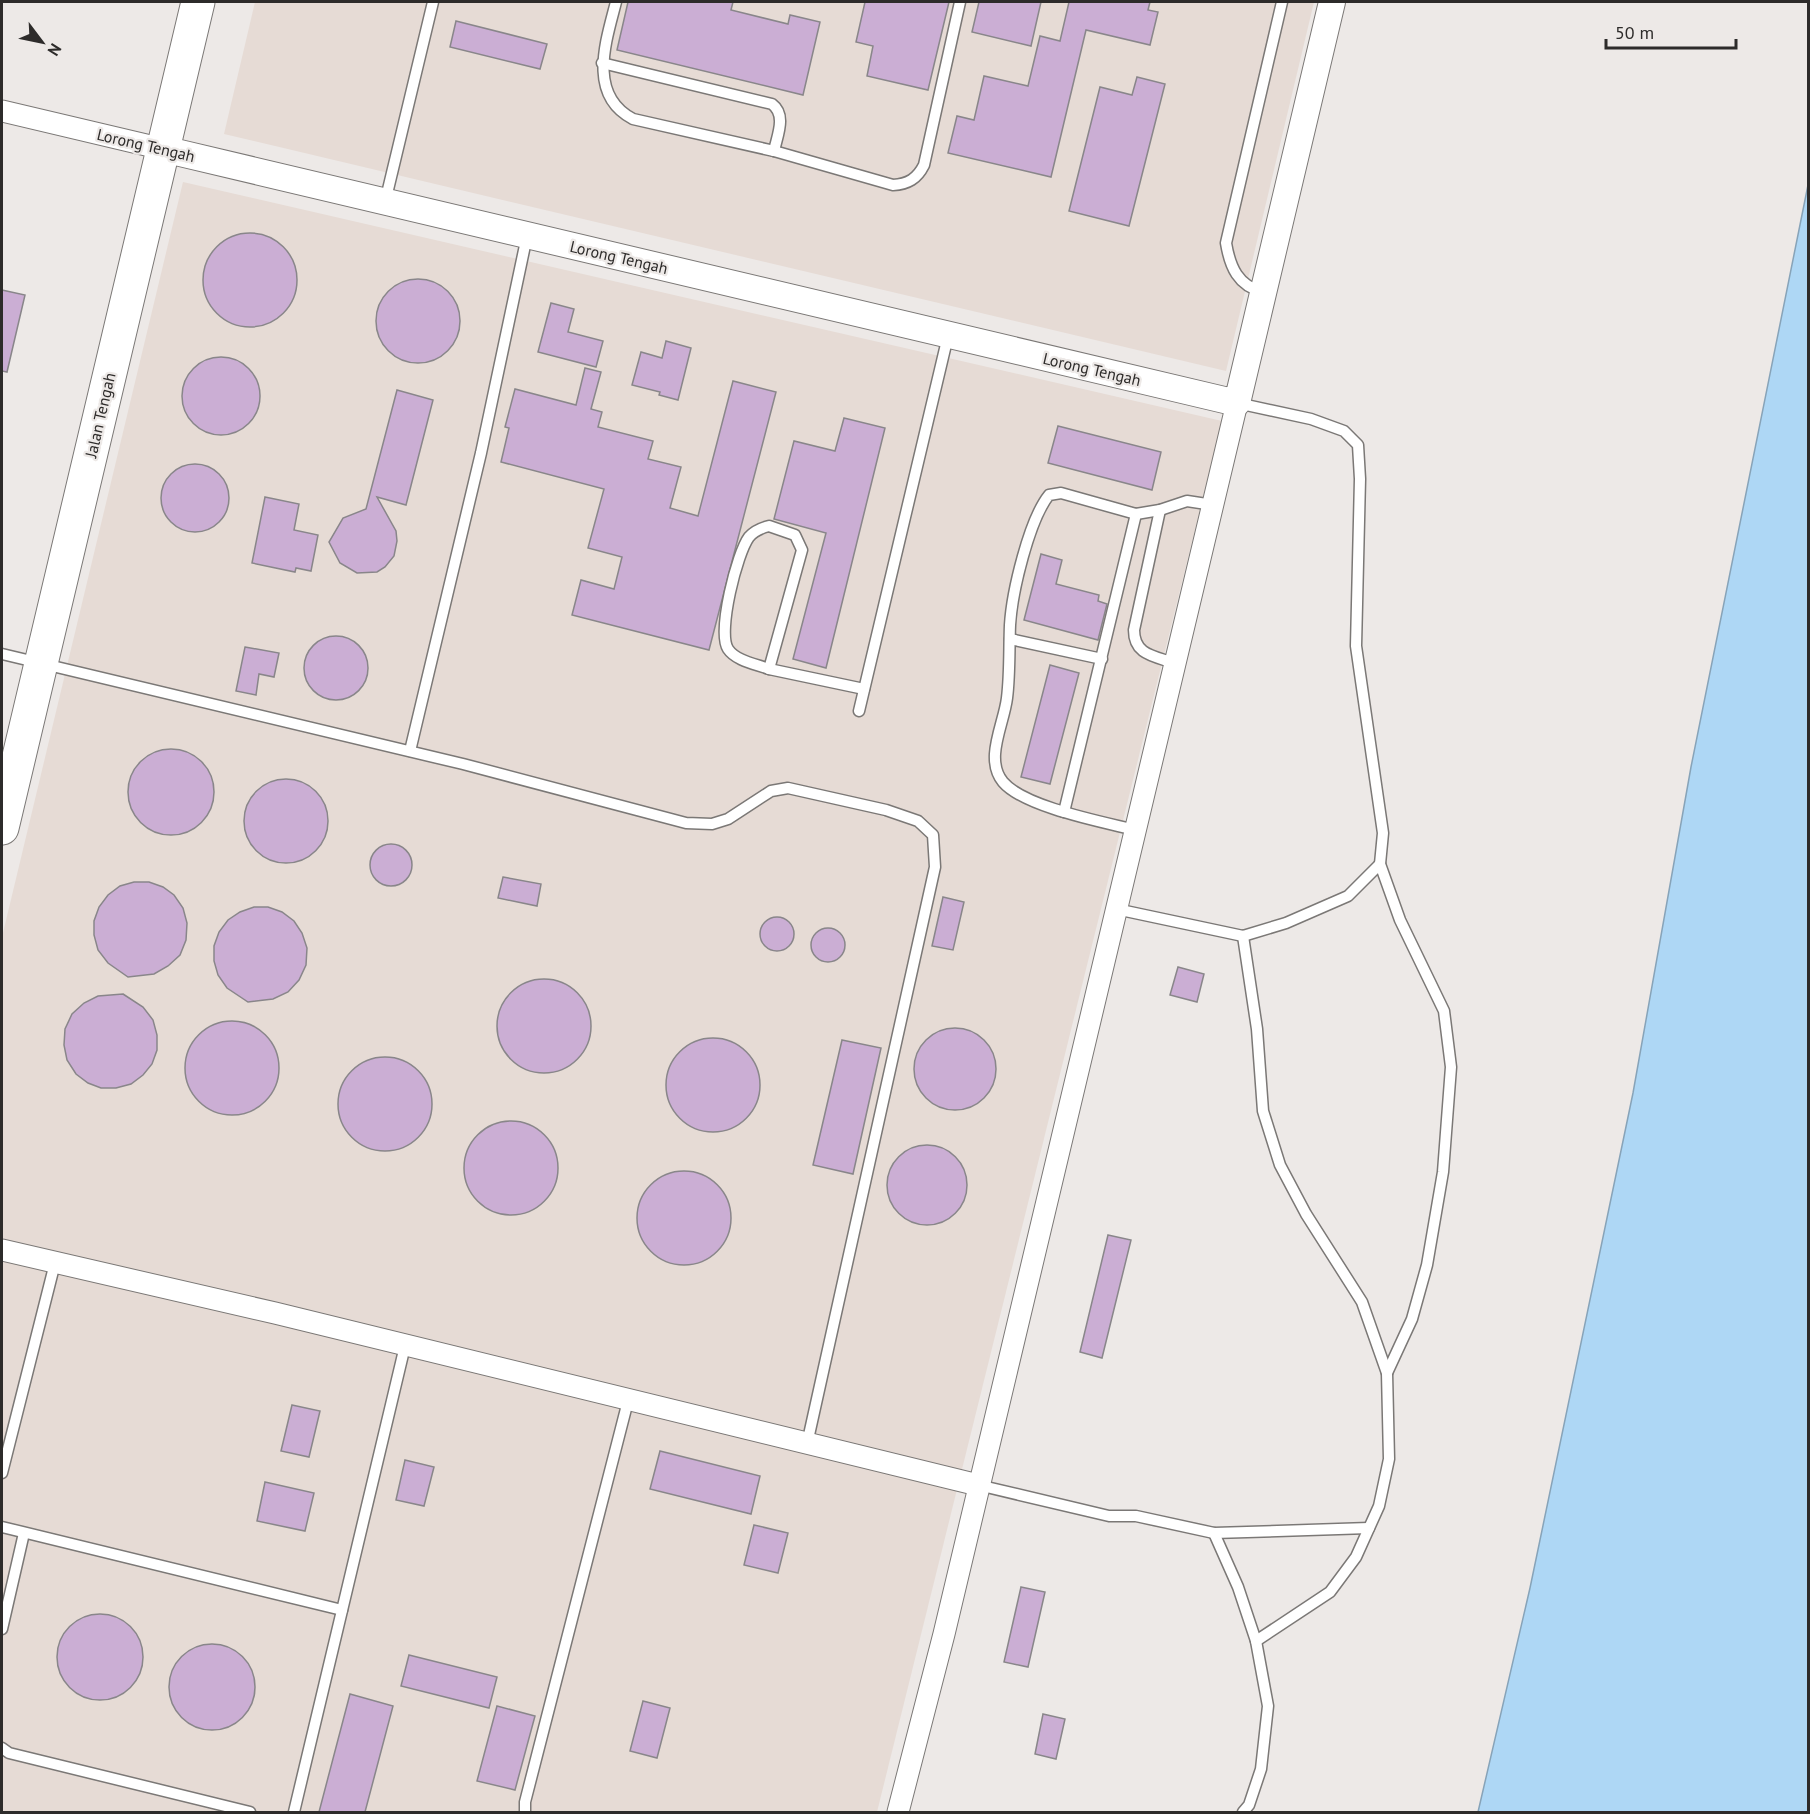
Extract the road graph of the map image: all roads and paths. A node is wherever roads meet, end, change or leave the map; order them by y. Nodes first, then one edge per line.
1 (198, 2) edge
2 (433, 2) edge
3 (616, 2) edge
4 (960, 2) edge
5 (1282, 2) edge
6 (1332, 2) edge
7 (602, 63) junction
8 (2, 111) edge
9 (163, 149) junction
10 (774, 151) junction
11 (385, 203) junction
12 (527, 236) junction
13 (1263, 292) junction
14 (948, 336) junction
15 (1237, 403) junction
16 (1212, 506) junction
17 (1160, 510) junction
18 (1136, 514) junction
19 (1010, 639) junction
20 (2, 654) edge
21 (1102, 659) junction
22 (41, 662) junction
23 (1174, 663) junction
24 (769, 669) junction
25 (864, 689) junction
26 (859, 711) dead end
27 (410, 751) junction
28 (1064, 812) junction
29 (2, 828) edge
30 (1135, 830) junction
31 (1380, 864) junction
32 (1116, 909) junction
33 (1243, 936) junction
34 (2, 1250) edge
35 (55, 1263) junction
36 (405, 1346) junction
37 (1388, 1373) junction
38 (628, 1401) junction
39 (807, 1444) junction
40 (2, 1473) edge
41 (978, 1485) junction
42 (2, 1527) edge
43 (1369, 1528) junction
44 (24, 1533) junction
45 (1214, 1533) junction
46 (342, 1610) junction
47 (2, 1629) edge
48 (1256, 1641) junction
49 (2, 1748) edge
50 (250, 1812) edge
51 (294, 1812) edge
52 (525, 1812) edge
53 (898, 1812) edge
54 (1243, 1812) edge

1 - 9 main road, Jalan Tengah
2 - 11 lane
3 - 7 lane
4 - 10 lane
5 - 13 lane
6 - 13 street
7 - 10 lane
7 - 10 lane
8 - 9 street, Lorong Tengah
9 - 11 street, Lorong Tengah
9 - 22 main road, Jalan Tengah
11 - 12 street, Lorong Tengah
12 - 14 street, Lorong Tengah
12 - 27 lane
13 - 15 street
14 - 15 street, Lorong Tengah
14 - 25 lane
15 - 16 street
15 - 31 lane
16 - 17 lane
16 - 23 street
17 - 18 lane
17 - 23 lane
18 - 19 lane
18 - 21 lane
19 - 21 lane
19 - 28 lane
20 - 22 lane
21 - 28 lane
22 - 27 lane
22 - 29 main road, Jalan Tengah
23 - 30 street
24 - 24 lane
24 - 25 lane
25 - 26 lane
27 - 39 lane
28 - 30 lane
30 - 32 street
31 - 33 lane
31 - 37 lane
32 - 33 lane
32 - 41 street
33 - 37 lane
34 - 35 street
35 - 36 street
35 - 40 lane
36 - 38 street
36 - 46 lane
37 - 43 lane
38 - 39 street
38 - 52 lane
39 - 41 street
41 - 45 lane
41 - 53 street
42 - 44 lane
43 - 45 lane
43 - 48 lane
44 - 46 lane
44 - 47 lane
45 - 48 lane
46 - 51 lane
48 - 54 lane
49 - 50 lane

